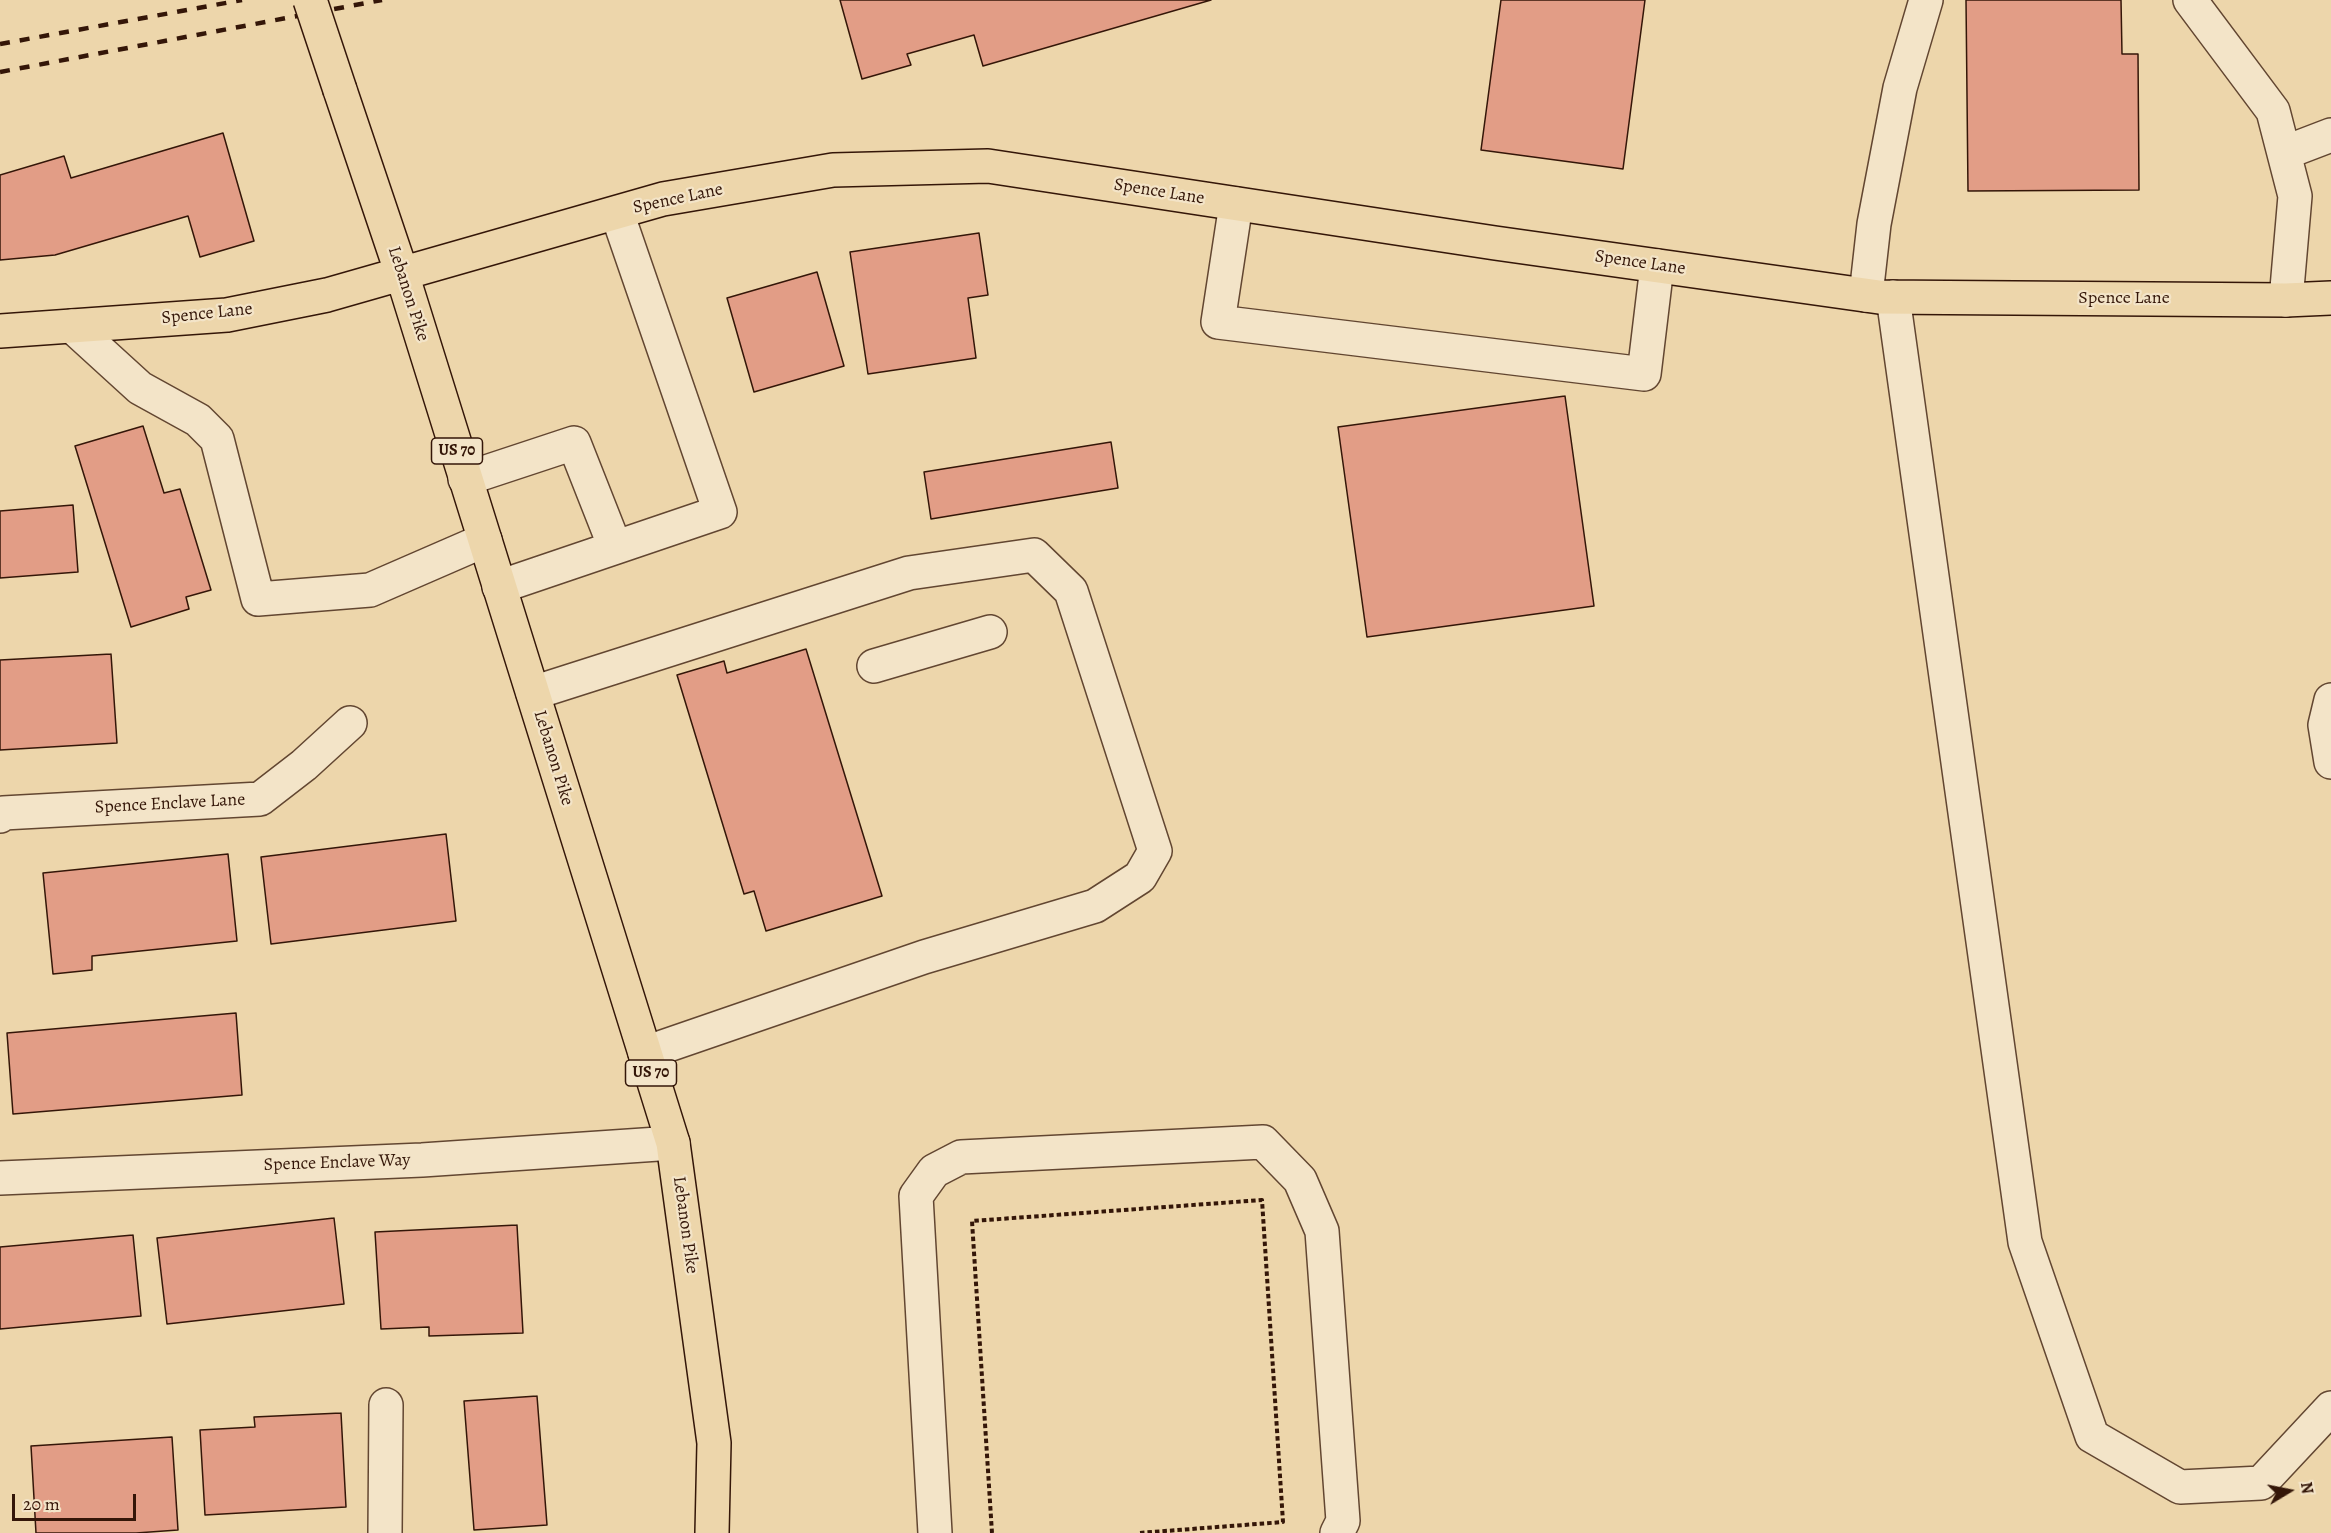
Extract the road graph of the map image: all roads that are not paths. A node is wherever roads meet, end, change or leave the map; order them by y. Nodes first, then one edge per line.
1 (310, 0) edge
2 (1926, 0) edge
3 (2190, 0) edge
4 (2331, 135) edge
5 (2284, 153) junction
6 (1236, 204) junction
7 (617, 213) junction
8 (1657, 266) junction
9 (402, 274) junction
10 (1880, 296) junction
11 (2331, 298) edge
12 (2286, 300) junction
13 (72, 326) junction
14 (0, 331) edge
15 (465, 478) junction
16 (485, 540) junction
17 (615, 547) junction
18 (499, 587) junction
19 (990, 632) dead end
20 (874, 666) dead end
21 (533, 693) junction
22 (2331, 700) edge
23 (350, 723) dead end
24 (2331, 762) edge
25 (0, 816) edge
26 (645, 1053) junction
27 (673, 1143) junction
28 (0, 1178) edge
29 (386, 1405) dead end
30 (2331, 1408) edge
31 (385, 1533) edge
32 (712, 1533) edge
33 (935, 1533) edge
34 (1337, 1533) edge

1 - 9 main road, Lebanon Pike / US 70, bridge
2 - 10 street
3 - 5 street
4 - 5 street
5 - 12 street
6 - 7 main road, Spence Lane
6 - 8 main road, Spence Lane
6 - 8 street
7 - 9 main road, Spence Lane
7 - 17 street
8 - 10 main road, Spence Lane
9 - 13 main road, Spence Lane
9 - 15 main road, Lebanon Pike / US 70
10 - 12 main road, Spence Lane
10 - 30 street
11 - 12 main road, Spence Lane
13 - 14 main road, Spence Lane
13 - 16 street
15 - 16 main road, Lebanon Pike / US 70
15 - 17 street
16 - 18 main road, Lebanon Pike / US 70
17 - 18 street
18 - 21 main road, Lebanon Pike / US 70
19 - 20 street
21 - 26 main road, Lebanon Pike / US 70
21 - 26 street
22 - 24 street
23 - 25 street, Spence Enclave Lane
26 - 27 main road, Lebanon Pike / US 70
27 - 28 street, Spence Enclave Way
27 - 32 main road, Lebanon Pike / US 70
29 - 31 street
33 - 34 street

